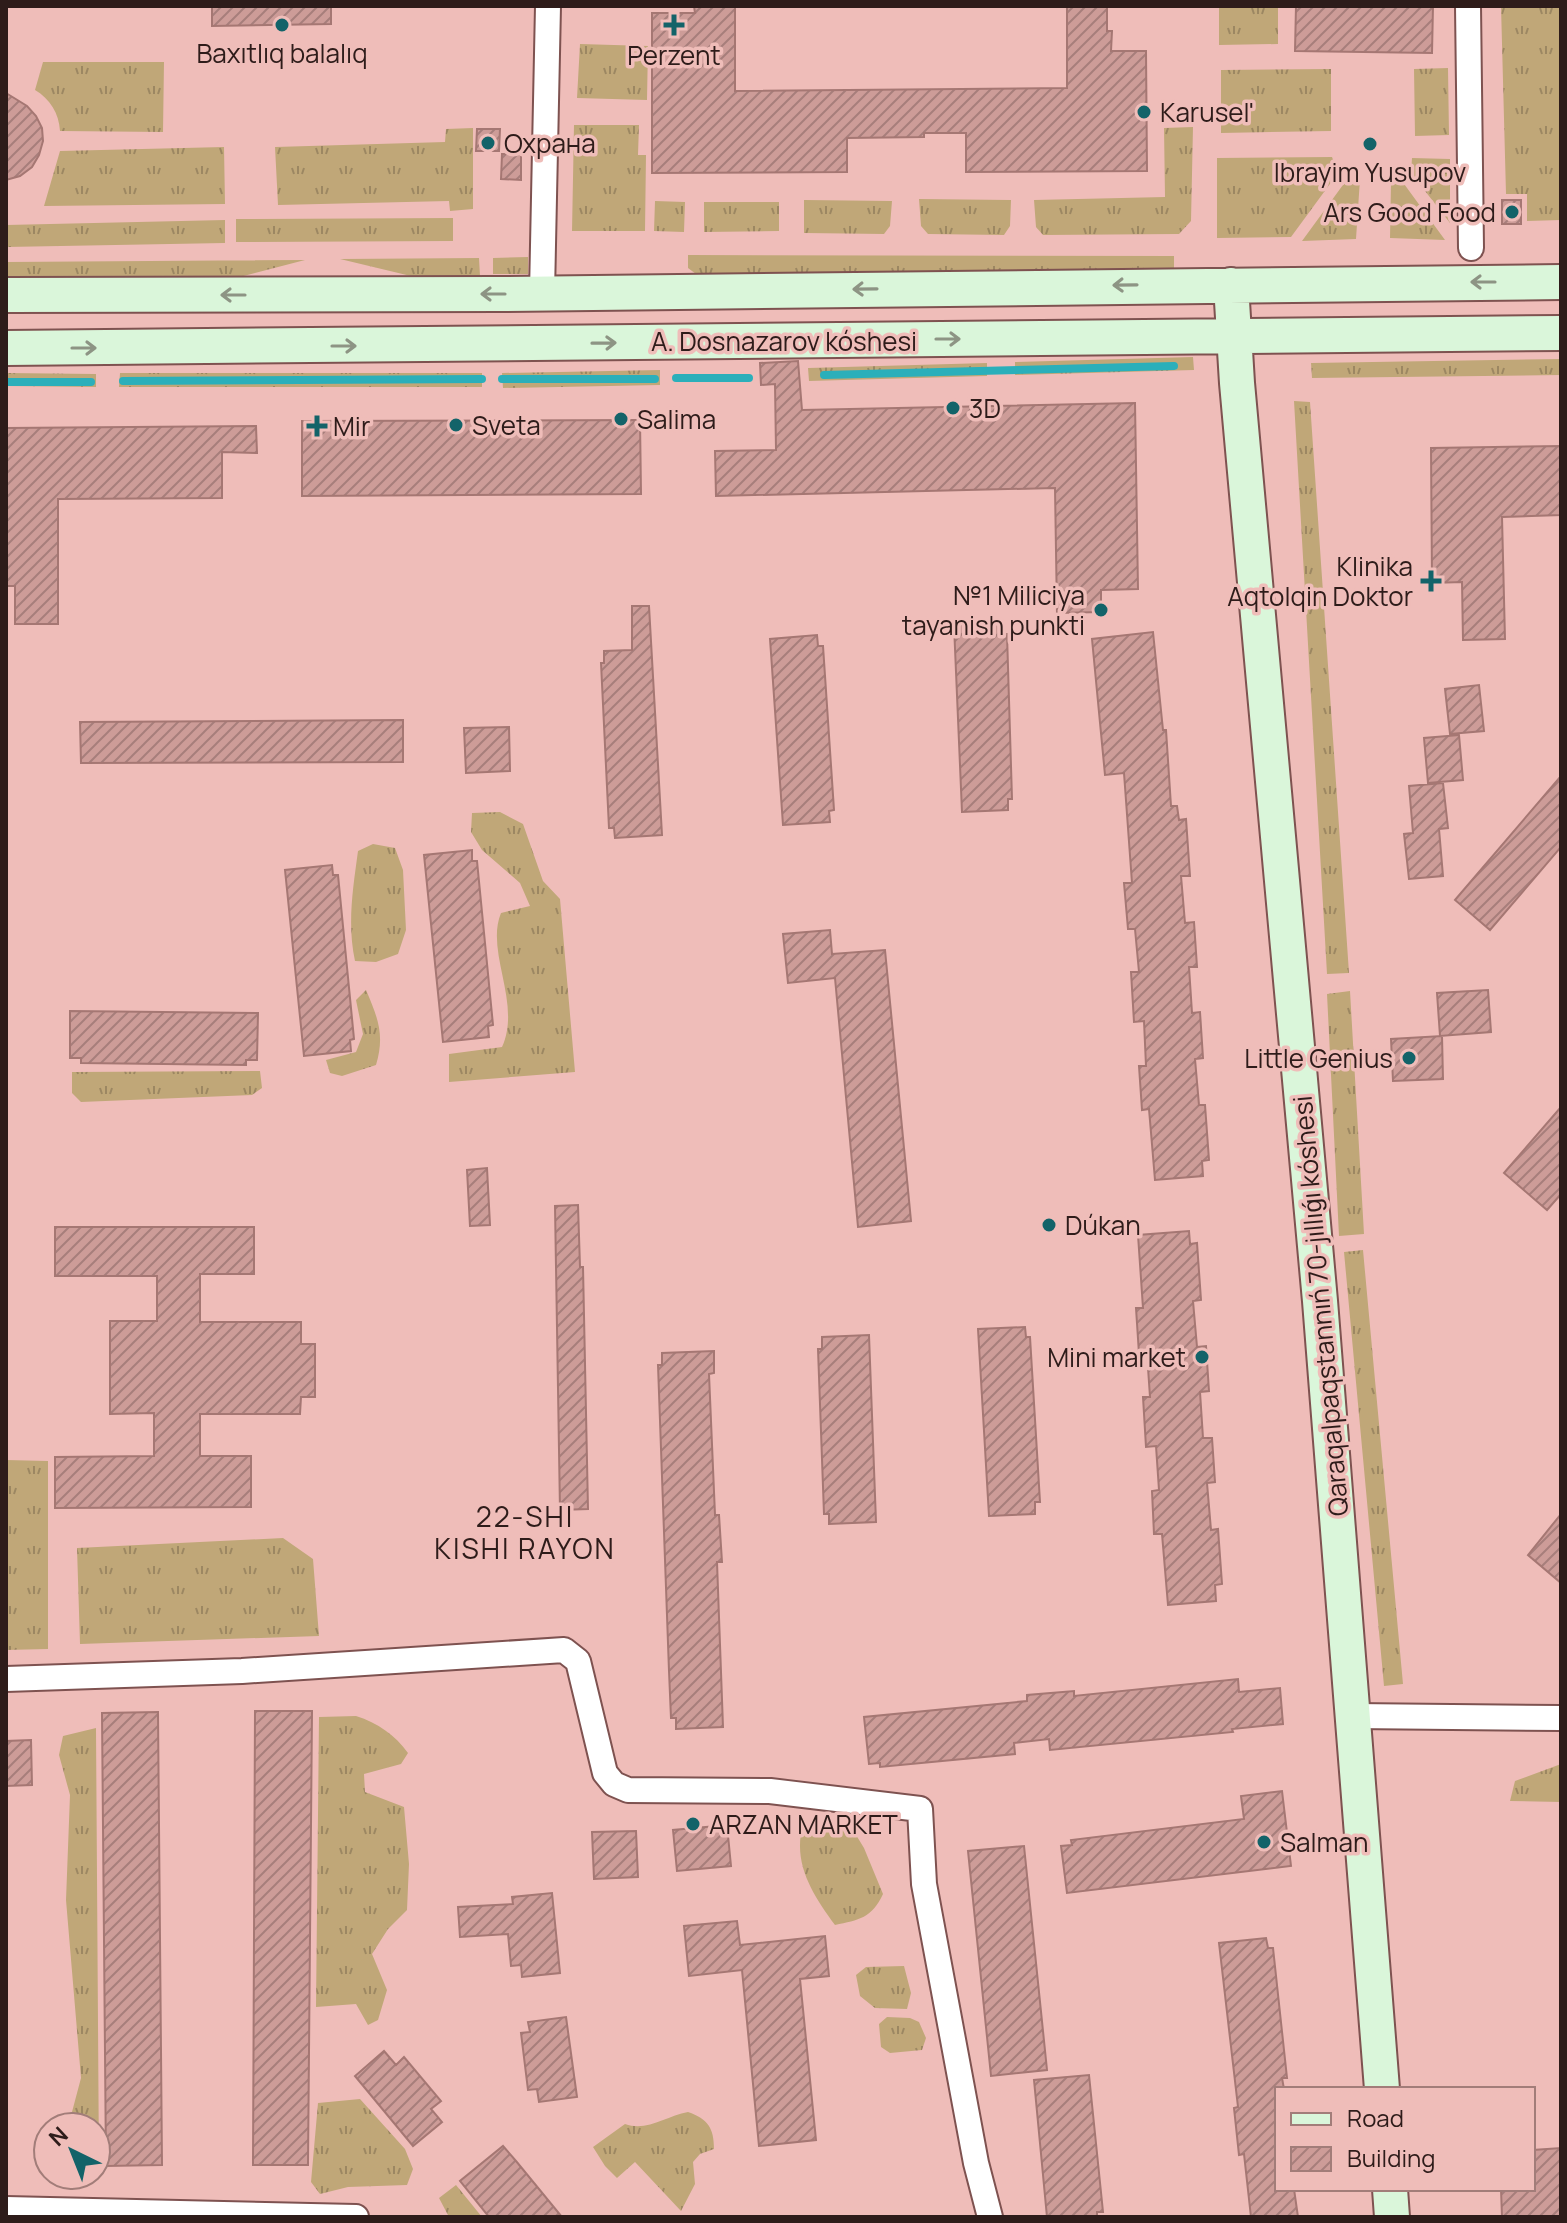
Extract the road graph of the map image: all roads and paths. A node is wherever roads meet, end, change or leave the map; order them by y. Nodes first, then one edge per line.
1 (548, 6) edge
2 (1468, 6) edge
3 (1471, 248) dead end
4 (1561, 282) edge
5 (1183, 285) junction
6 (1231, 285) junction
7 (1310, 285) junction
8 (542, 293) junction
9 (6, 295) edge
10 (1561, 333) edge
11 (1317, 335) junction
12 (1234, 337) junction
13 (1183, 338) junction
14 (6, 348) edge
15 (6, 1679) edge
16 (1353, 1716) junction
17 (1561, 1718) edge
18 (1382, 2087) edge
19 (1390, 2191) edge
20 (6, 2209) edge
21 (356, 2217) edge
22 (990, 2217) edge
23 (1392, 2217) edge

1 - 8 street
2 - 3 street
4 -> 7 main road, A. Dosnazarov kóshesi
5 - 6 main road, A. Dosnazarov kóshesi
5 -> 8 main road, A. Dosnazarov kóshesi
5 - 13 main road
6 - 7 main road, A. Dosnazarov kóshesi
6 - 12 main road, Qaraqalpaqstannıń 70-jıllıǵı kóshesi
7 - 11 main road
8 -> 9 main road, A. Dosnazarov kóshesi
10 - 11 main road, A. Dosnazarov kóshesi
11 - 12 main road, A. Dosnazarov kóshesi
12 - 13 main road, A. Dosnazarov kóshesi
12 - 16 main road, Qaraqalpaqstannıń 70-jıllıǵı kóshesi
14 -> 13 main road, A. Dosnazarov kóshesi
15 - 22 street
16 - 17 street
16 - 18 main road, Qaraqalpaqstannıń 70-jıllıǵı kóshesi
19 - 23 main road
20 - 21 street

